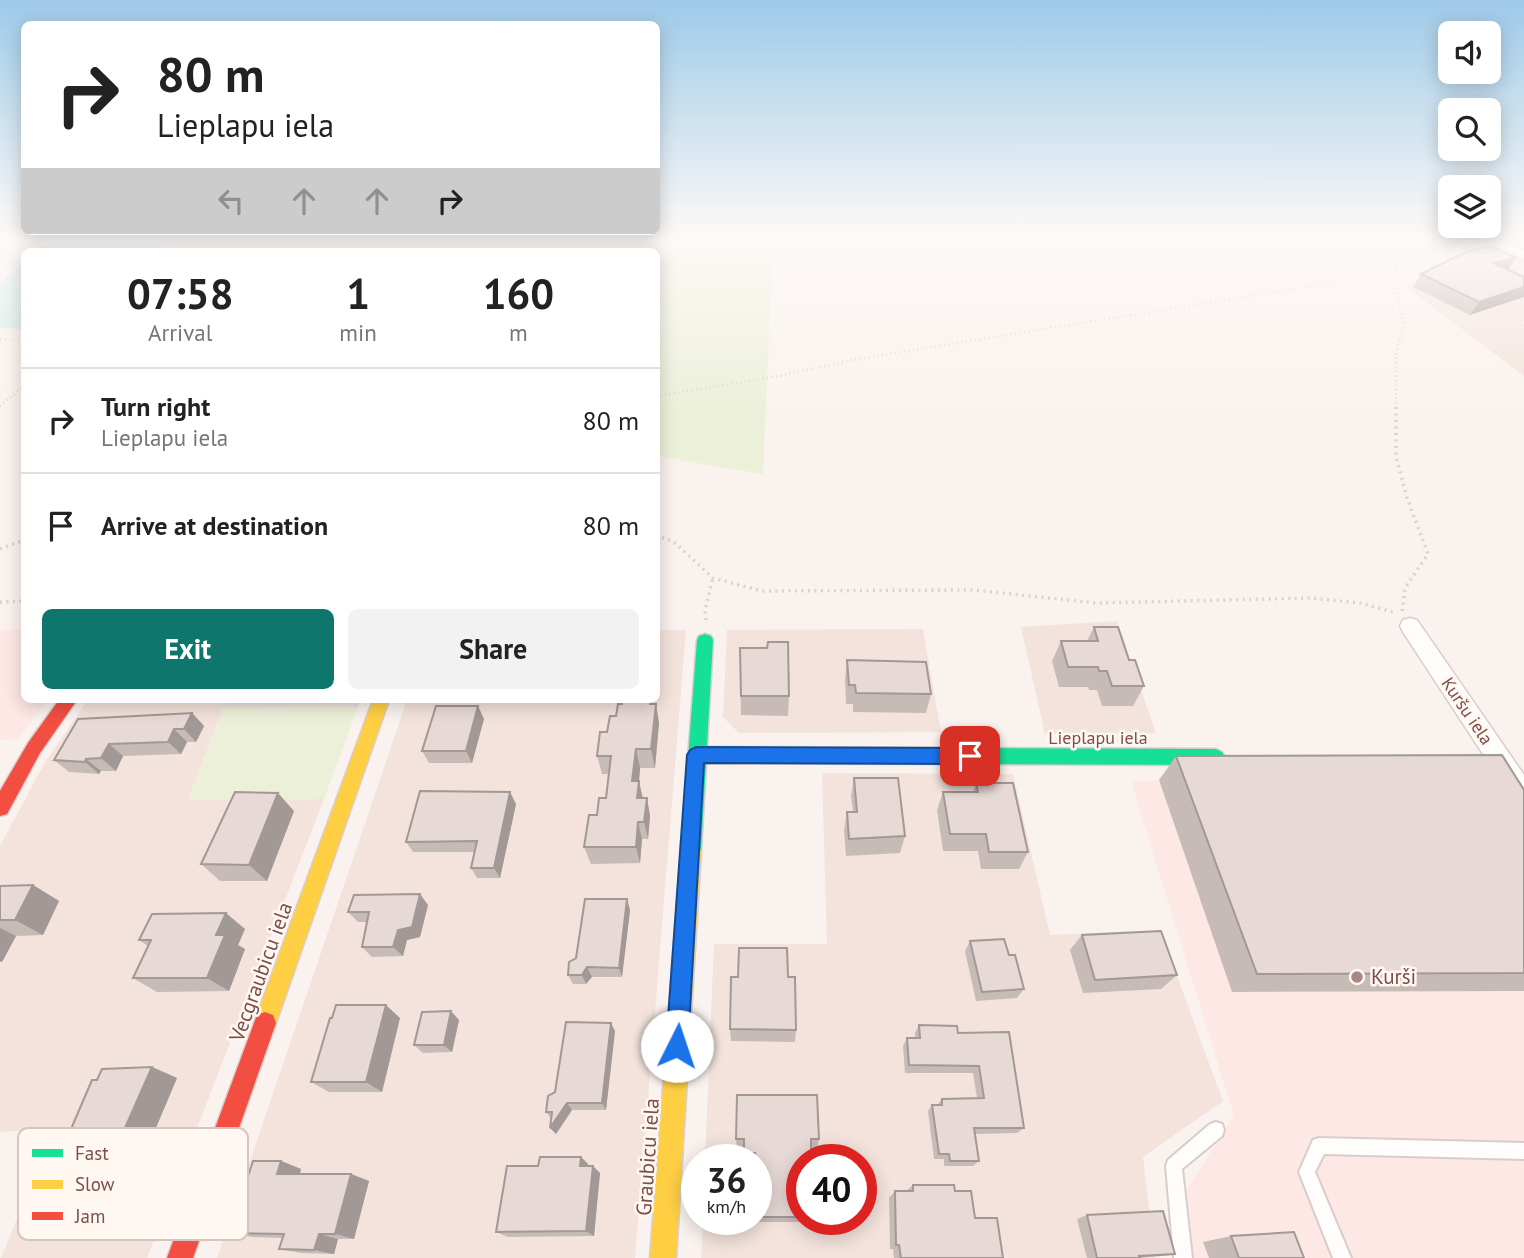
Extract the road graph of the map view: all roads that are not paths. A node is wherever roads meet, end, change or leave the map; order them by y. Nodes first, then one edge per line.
1 (1406, 621) road end
2 (705, 640) road end
3 (67, 703) edge
4 (380, 703) edge
5 (696, 755) junction
6 (1227, 757) edge
7 (1524, 795) edge
8 (0, 808) edge
9 (227, 1128) edge
10 (1216, 1130) dead end
11 (1524, 1151) edge
12 (186, 1240) edge
13 (180, 1258) edge
14 (663, 1258) edge
15 (1183, 1258) edge
16 (1342, 1258) edge

1 - 7 street, Kuršu iela
2 - 5 street, Graubicu iela
3 - 8 street
4 - 9 street, Vecgraubicu iela
5 - 6 street, Lieplapu iela
5 - 14 street, Graubicu iela
10 - 15 lane
11 - 16 lane
12 - 13 street, Vecgraubicu iela

